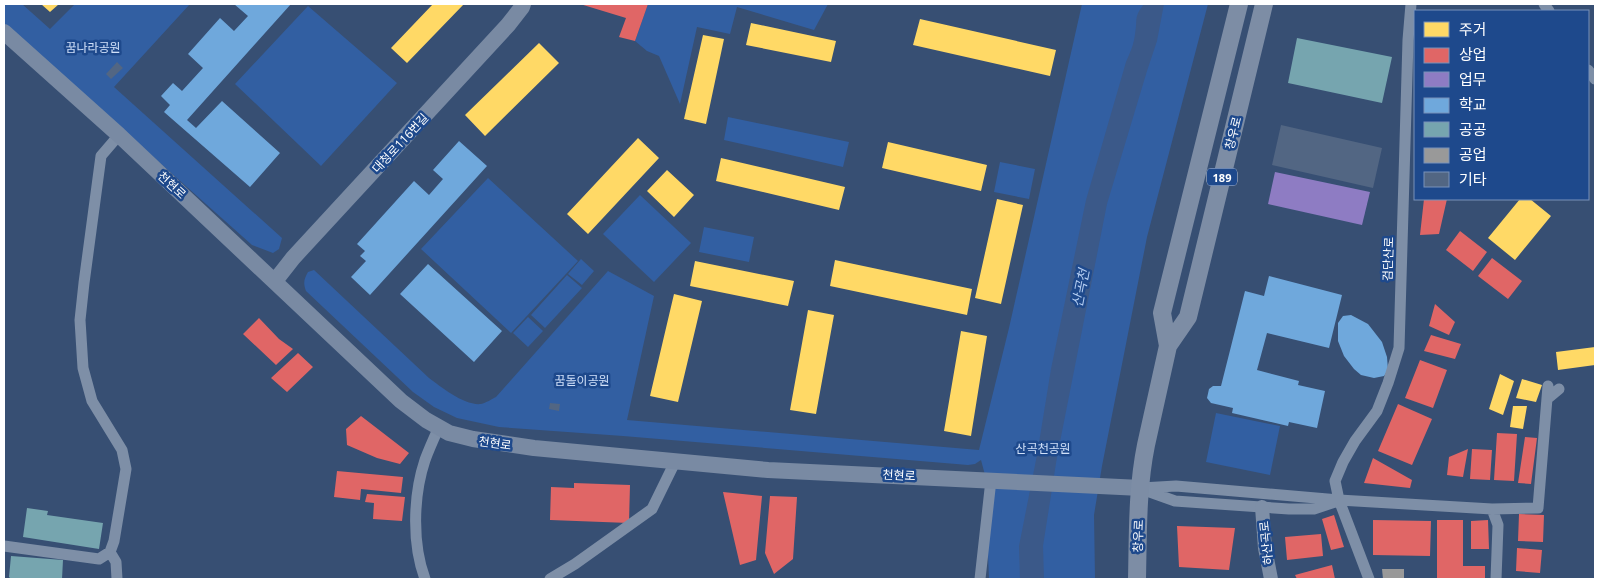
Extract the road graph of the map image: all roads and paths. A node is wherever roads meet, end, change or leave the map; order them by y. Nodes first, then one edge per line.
1 (523, 4) edge
2 (1239, 4) edge
3 (1264, 4) edge
4 (1411, 4) edge
5 (4, 32) edge
6 (118, 135) junction
7 (275, 281) junction
8 (1168, 346) junction
9 (1548, 386) dead end
10 (1559, 389) dead end
11 (1547, 399) junction
12 (439, 427) junction
13 (676, 460) junction
14 (991, 480) junction
15 (1140, 488) junction
16 (1339, 500) junction
17 (1262, 507) junction
18 (1492, 509) junction
19 (4, 546) edge
20 (110, 552) junction
21 (117, 579) edge
22 (425, 579) edge
23 (550, 579) edge
24 (980, 579) edge
25 (1137, 579) edge
26 (1271, 579) edge
27 (1369, 579) edge
28 (1496, 579) edge

1 - 7 main road, 대청로116번길
2 - 8 main road, 창우로 / 189
3 - 8 main road, 창우로 / 189
4 - 16 street, 검단산로
5 - 6 main road, 천현로
6 - 7 main road, 천현로
6 - 20 street
7 - 12 main road, 천현로
8 - 15 main road, 창우로 / 189
9 - 11 street
10 - 11 street
11 - 18 street
12 - 13 main road, 천현로
12 - 22 street
13 - 14 main road, 천현로
13 - 23 street
14 - 15 main road, 천현로
14 - 24 street
15 - 16 street
15 - 17 street
15 - 25 main road, 창우로 / 189
16 - 17 street
16 - 18 street
16 - 27 street, 검단산로
17 - 26 street, 하산곡로
18 - 28 street
19 - 20 street
20 - 21 street

